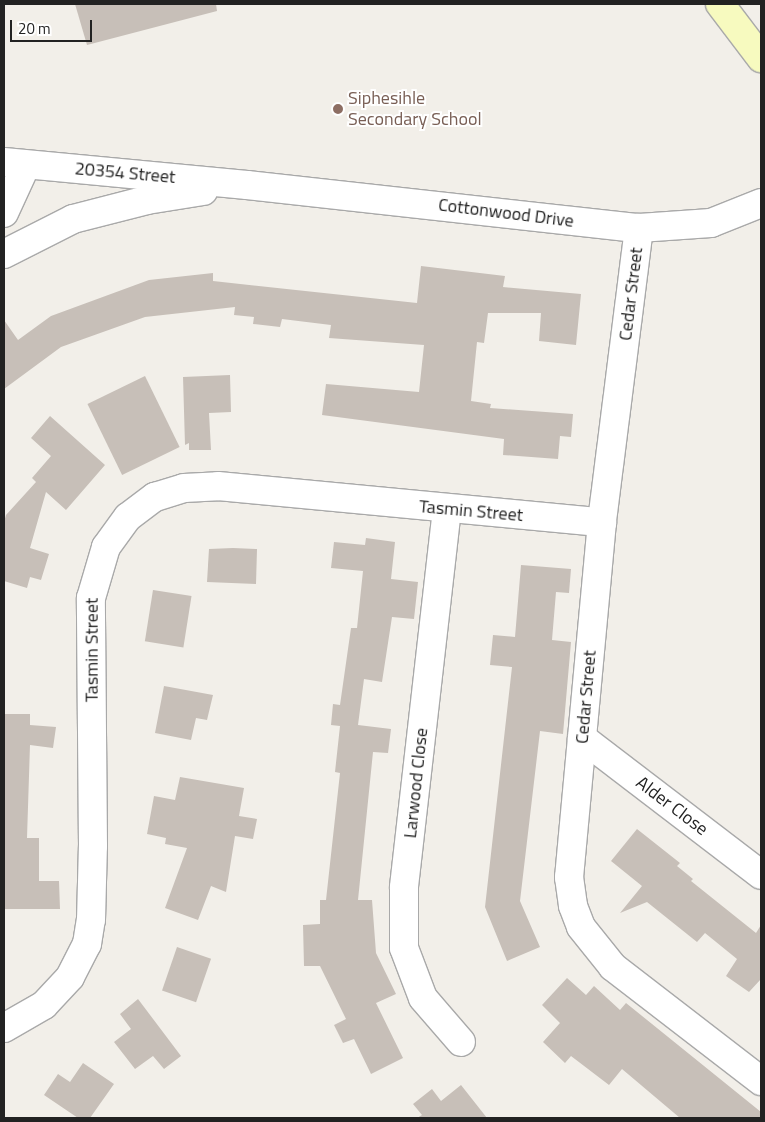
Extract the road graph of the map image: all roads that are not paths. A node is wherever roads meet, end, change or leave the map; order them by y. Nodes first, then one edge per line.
1 (720, 4) edge
2 (761, 58) edge
3 (15, 163) edge
4 (247, 185) junction
5 (761, 203) edge
6 (4, 213) edge
7 (639, 228) junction
8 (4, 254) edge
9 (447, 509) junction
10 (602, 522) junction
11 (582, 738) junction
12 (761, 875) edge
13 (4, 1028) edge
14 (461, 1042) dead end
15 (761, 1081) edge

1 - 2 main road
3 - 4 street, 20354 Street
3 - 6 street
4 - 7 street, Cottonwood Drive
4 - 8 street
5 - 7 street, Cottonwood Drive
7 - 10 street, Cedar Street
9 - 10 street, Tasmin Street
9 - 13 street, Tasmin Street
9 - 14 street, Larwood Close
10 - 11 street, Cedar Street
11 - 12 street, Alder Close
11 - 15 street, Cedar Street

